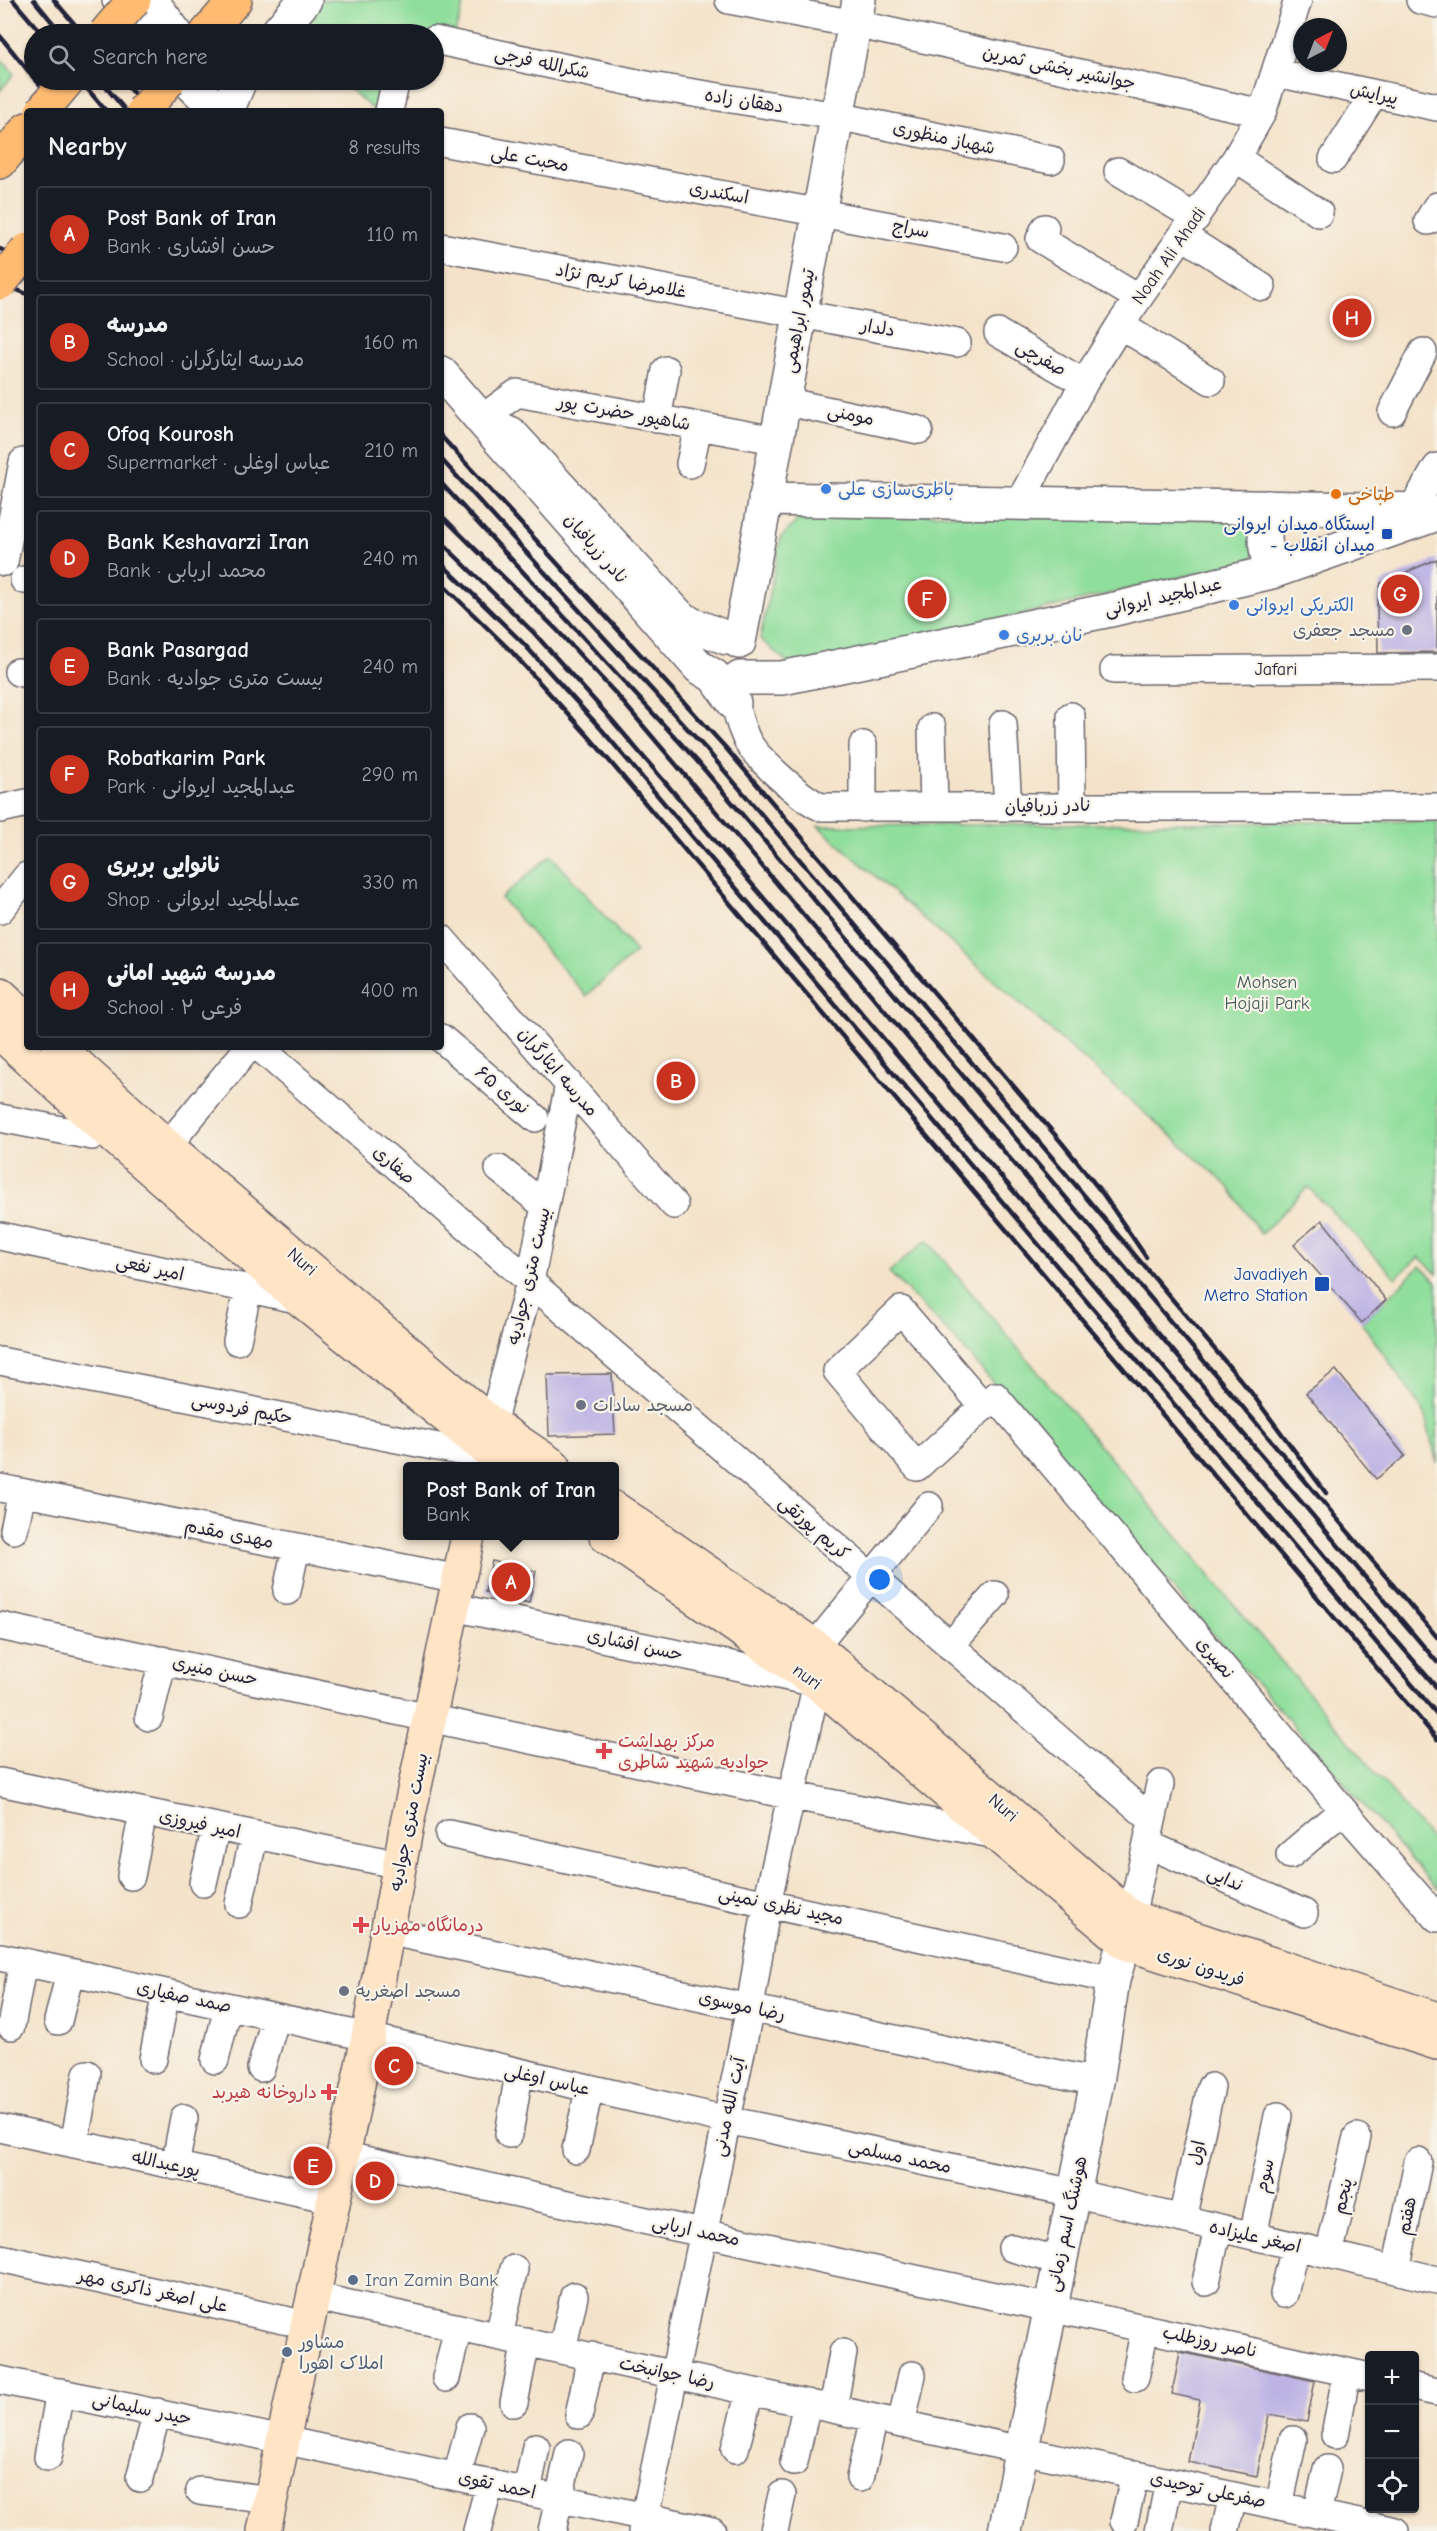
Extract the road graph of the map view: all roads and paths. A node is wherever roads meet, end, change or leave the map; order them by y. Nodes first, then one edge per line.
1 (119, 0) edge
2 (134, 0) edge
3 (151, 0) edge
4 (235, 0) edge
5 (305, 0) edge
6 (729, 0) edge
7 (1298, 0) edge
8 (1420, 0) edge
9 (1437, 4) edge
10 (857, 12) edge
11 (114, 24) edge
12 (140, 24) edge
13 (169, 24) edge
14 (215, 24) edge
15 (285, 24) edge
16 (444, 42) edge
17 (1277, 73) junction
18 (651, 86) joint
19 (60, 90) edge
20 (173, 90) edge
21 (198, 90) edge
22 (236, 90) edge
23 (394, 90) edge
24 (1374, 94) junction
25 (1437, 107) edge
26 (45, 108) edge
27 (147, 108) edge
28 (217, 108) edge
29 (228, 108) edge
30 (390, 108) edge
31 (1262, 113) junction
32 (837, 116) junction
33 (24, 133) edge
34 (444, 143) edge
35 (1236, 158) junction
36 (1333, 159) dead end
37 (1051, 160) dead end
38 (0, 162) edge
39 (1118, 171) dead end
40 (618, 175) joint
41 (819, 211) junction
42 (1319, 213) dead end
43 (1189, 227) junction
44 (1043, 234) dead end
45 (1003, 247) dead end
46 (444, 249) edge
47 (24, 254) edge
48 (0, 283) edge
49 (1262, 288) dead end
50 (1138, 298) junction
51 (800, 314) junction
52 (1120, 325) junction
53 (998, 333) dead end
54 (957, 343) dead end
55 (1422, 352) edge
56 (666, 370) dead end
57 (444, 376) edge
58 (1211, 381) dead end
59 (1084, 383) junction
60 (783, 401) junction
61 (1392, 412) dead end
62 (481, 419) junction
63 (657, 419) junction
64 (698, 426) junction
65 (919, 430) dead end
66 (775, 440) junction
67 (24, 461) edge
68 (690, 464) dead end
69 (24, 465) edge
70 (1437, 467) edge
71 (0, 484) edge
72 (765, 499) junction
73 (1019, 503) junction
74 (1268, 507) junction
75 (1429, 511) edge
76 (4, 562) dead end
77 (1272, 572) junction
78 (733, 640) junction
79 (1437, 669) edge
80 (1114, 670) dead end
81 (730, 684) junction
82 (1071, 716) dead end
83 (1003, 724) dead end
84 (932, 728) dead end
85 (863, 745) dead end
86 (24, 804) edge
87 (1072, 806) junction
88 (934, 807) junction
89 (1008, 807) junction
90 (1437, 807) edge
91 (863, 808) junction
92 (0, 809) edge
93 (24, 880) edge
94 (0, 910) edge
95 (444, 941) edge
96 (0, 994) edge
97 (24, 1016) edge
98 (0, 1033) edge
99 (444, 1041) edge
100 (61, 1050) edge
101 (247, 1050) edge
102 (262, 1050) edge
103 (568, 1084) junction
104 (0, 1118) edge
105 (535, 1118) dead end
106 (92, 1136) dead end
107 (158, 1157) junction
108 (500, 1169) dead end
109 (674, 1205) dead end
110 (545, 1206) junction
111 (0, 1236) edge
112 (530, 1282) junction
113 (248, 1288) junction
114 (301, 1300) junction
115 (237, 1341) dead end
116 (0, 1361) edge
117 (989, 1402) junction
118 (490, 1453) edge
119 (531, 1462) edge
120 (11, 1490) edge
121 (929, 1506) dead end
122 (619, 1511) edge
123 (14, 1530) dead end
124 (467, 1540) edge
125 (612, 1540) edge
126 (296, 1547) junction
127 (871, 1577) junction
128 (287, 1591) dead end
129 (456, 1593) junction
130 (995, 1594) dead end
131 (0, 1626) edge
132 (815, 1646) junction
133 (950, 1646) junction
134 (163, 1660) junction
135 (816, 1683) junction
136 (149, 1717) dead end
137 (430, 1718) junction
138 (0, 1782) edge
139 (1160, 1784) dead end
140 (793, 1796) junction
141 (1343, 1810) junction
142 (143, 1812) junction
143 (216, 1827) junction
144 (1149, 1832) junction
145 (449, 1834) dead end
146 (997, 1835) junction
147 (254, 1836) junction
148 (1290, 1855) dead end
149 (400, 1865) junction
150 (131, 1875) dead end
151 (203, 1883) dead end
152 (767, 1903) junction
153 (239, 1904) dead end
154 (1304, 1913) dead end
155 (1437, 1918) edge
156 (1128, 1930) junction
157 (387, 1931) junction
158 (11, 1960) edge
159 (70, 1973) junction
160 (1113, 1980) junction
161 (166, 1993) junction
162 (228, 2007) junction
163 (750, 2008) junction
164 (276, 2017) junction
165 (1437, 2019) edge
166 (58, 2021) dead end
167 (10, 2026) dead end
168 (368, 2037) junction
169 (1437, 2043) edge
170 (153, 2059) dead end
171 (214, 2060) dead end
172 (261, 2068) dead end
173 (519, 2073) junction
174 (87, 2074) dead end
175 (1097, 2082) junction
176 (1211, 2087) dead end
177 (589, 2090) junction
178 (1278, 2116) dead end
179 (184, 2118) dead end
180 (727, 2120) junction
181 (0, 2128) edge
182 (509, 2134) dead end
183 (1357, 2137) dead end
184 (74, 2144) junction
185 (576, 2150) dead end
186 (341, 2155) junction
187 (1418, 2162) dead end
188 (175, 2166) junction
189 (1074, 2193) junction
190 (332, 2199) junction
191 (1182, 2219) junction
192 (1218, 2228) junction
193 (704, 2233) junction
194 (1253, 2236) junction
195 (1295, 2246) junction
196 (1012, 2248) dead end
197 (1329, 2254) junction
198 (0, 2258) edge
199 (1060, 2261) junction
200 (514, 2269) dead end
201 (1396, 2270) junction
202 (1437, 2280) edge
203 (1206, 2282) dead end
204 (1284, 2294) dead end
205 (574, 2296) dead end
206 (1050, 2307) junction
207 (310, 2310) junction
208 (458, 2328) junction
209 (1145, 2328) junction
210 (499, 2336) junction
211 (526, 2342) junction
212 (562, 2350) junction
213 (843, 2353) dead end
214 (591, 2356) junction
215 (675, 2374) junction
216 (912, 2375) dead end
217 (1358, 2375) edge
218 (446, 2378) dead end
219 (1135, 2378) dead end
220 (0, 2380) edge
221 (1419, 2388) edge
222 (750, 2391) junction
223 (60, 2392) junction
224 (1437, 2392) edge
225 (514, 2403) dead end
226 (807, 2403) junction
227 (833, 2409) junction
228 (157, 2412) junction
229 (579, 2415) dead end
230 (874, 2418) junction
231 (901, 2424) junction
232 (470, 2427) dead end
233 (1335, 2435) dead end
234 (283, 2439) junction
235 (1293, 2440) dead end
236 (536, 2447) dead end
237 (735, 2449) dead end
238 (1021, 2450) junction
239 (569, 2453) dead end
240 (48, 2457) dead end
241 (794, 2462) dead end
242 (1327, 2469) dead end
243 (1136, 2474) junction
244 (457, 2476) junction
245 (140, 2478) dead end
246 (860, 2478) dead end
247 (1169, 2482) junction
248 (490, 2484) junction
249 (200, 2491) dead end
250 (526, 2491) junction
251 (782, 2495) dead end
252 (1233, 2496) junction
253 (560, 2499) junction
254 (1298, 2515) edge
255 (268, 2516) edge
256 (1124, 2521) dead end
257 (644, 2524) edge
258 (1378, 2525) edge
259 (477, 2531) edge
260 (552, 2531) edge
261 (712, 2531) edge
262 (774, 2531) edge
263 (1005, 2531) edge
264 (1159, 2531) edge
265 (1225, 2531) edge

1 - 12 street
2 - 11 highway, bridge
3 - 13 street
4 - 14 highway
5 - 15 street
6 - 10 street, جوانشیر بخشی ثمرین
7 - 17 street, Noah Ali Ahadi
8 - 9 street
10 - 31 street, جوانشیر بخشی ثمرین
10 - 32 street, تیمور ابراهیمی
16 - 18 street, شکرالله فرجی
17 - 24 street, پیرایش
17 - 31 street, Noah Ali Ahadi
18 - 32 street, دهقان زاده
19 - 26 highway, bridge
20 - 27 highway, bridge
21 - 28 street
22 - 29 street
23 - 30 street
24 - 25 street, پیرایش
24 - 36 street
31 - 35 street, Noah Ali Ahadi
32 - 37 street, شهباز منظوری
32 - 41 street, تیمور ابراهیمی
33 - 38 highway
34 - 40 street, محبت علی
35 - 42 street
35 - 43 street, Noah Ali Ahadi
39 - 43 street
40 - 41 street, اسکندری
41 - 45 street, سراج
41 - 51 street, تیمور ابراهیمی
43 - 49 street
43 - 50 street, Noah Ali Ahadi
44 - 50 street
46 - 51 street, غلامرضا کریم نژاد
47 - 48 highway, bridge
50 - 52 street, Noah Ali Ahadi
51 - 54 street, دلدار
51 - 60 street, تیمور ابراهیمی
52 - 58 street
52 - 59 street, Noah Ali Ahadi
53 - 59 street, صفرچی
55 - 61 street
56 - 63 street
57 - 62 street, نادر زربافیان
59 - 73 street, Noah Ali Ahadi
60 - 65 street, مومنی
60 - 66 street, تیمور ابراهیمی
62 - 63 street, شاهپور حضرت پور
62 - 78 street, نادر زربافیان
62 - 81 street, نادر زربافیان
63 - 64 street, شاهپور حضرت پور
64 - 66 street, شاهپور حضرت پور
64 - 68 street
66 - 72 street, تیمور ابراهیمی
67 - 71 street
69 - 76 street
70 - 75 street
72 - 73 street
72 - 78 street, تیمور ابراهیمی
73 - 74 street
74 - 75 street
74 - 77 street
75 - 77 street, عبدالمجید ایروانی
77 - 81 street, عبدالمجید ایروانی
78 - 81 street
79 - 80 street, Jafari
81 - 91 street, نادر زربافیان
82 - 87 street
83 - 89 street
84 - 88 street
85 - 91 street
86 - 92 street
87 - 89 street, نادر زربافیان
87 - 90 street, نادر زربافیان
88 - 89 street, نادر زربافیان
88 - 91 street, نادر زربافیان
93 - 94 street
95 - 103 street, مدرسه ایثارگران
96 - 97 main road
98 - 107 main road, Nuri
99 - 105 street, نوری ۶۵
100 - 107 main road, Nuri
101 - 107 street
102 - 112 street, صفاری
103 - 109 street, مدرسه ایثارگران
103 - 110 street, بیست متری جوادیه
104 - 106 street
107 - 114 main road, Nuri
107 - 118 main road, Nuri
108 - 110 street
110 - 112 street, بیست متری جوادیه
111 - 113 street, امیر نفعی
112 - 118 street, بیست متری جوادیه
112 - 127 street, کریم پورتقی
113 - 114 street, امیر نفعی
113 - 115 street
114 - 118 main road, Nuri
116 - 118 street, حکیم فردوسی
117 - 117 street, نصیری
117 - 141 street, نصیری
118 - 119 main road, Nuri
120 - 123 street
120 - 126 street, مهدی مقدم
121 - 127 street
122 - 132 main road, Nuri
124 - 129 main road, بیست متری جوادیه
125 - 135 main road, nuri
126 - 128 street
126 - 129 street, مهدی مقدم
127 - 132 street
127 - 133 street, کریم پورتقی
129 - 135 street, حسن افشاری
129 - 137 main road, بیست متری جوادیه
130 - 133 street
131 - 134 street, حسن منیری
132 - 156 main road, Nuri
133 - 144 street, کریم پورتقی
134 - 136 street
134 - 137 street, حسن منیری
135 - 140 street, آیت‌ الله مدنی
135 - 146 main road, nuri
137 - 140 street, حسن منیری
137 - 149 main road, بیست متری جوادیه
138 - 142 street, امیر فیروزی
139 - 144 street
140 - 146 street, حسن منیری
140 - 152 street, آیت‌ الله مدنی
141 - 148 street
141 - 155 street, نصیری
142 - 143 street, امیر فیروزی
142 - 150 street
143 - 147 street, امیر فیروزی
143 - 151 street
144 - 154 street, ندایی
144 - 156 street
145 - 152 street, مجید نظری نمینی
146 - 156 main road, فریدون نوری
147 - 149 street, امیر فیروزی
147 - 153 street
149 - 157 main road, بیست متری جوادیه
152 - 160 street, مجید نظری نمینی
152 - 163 street, آیت‌ الله مدنی
156 - 160 street, هوشنگ اسم زمانی
156 - 165 main road, Nuri
156 - 169 main road, فریدون نوری
157 - 163 street, رضا موسوی
157 - 168 main road, بیست متری جوادیه
158 - 159 street, صمد صفیاری
158 - 167 street
159 - 161 street, صمد صفیاری
159 - 166 street
160 - 175 street, هوشنگ اسم زمانی
161 - 162 street, صمد صفیاری
161 - 170 street
162 - 164 street, صمد صفیاری
162 - 171 street
163 - 175 street, رضا موسوی
163 - 180 street, آیت‌ الله مدنی
164 - 168 street, صمد صفیاری
164 - 172 street
168 - 173 street, عباس اوغلی
168 - 186 main road, بیست متری جوادیه
173 - 177 street, عباس اوغلی
173 - 182 street
174 - 184 street
175 - 189 street, هوشنگ اسم زمانی
176 - 191 street, اول
177 - 180 street, عباس اوغلی
177 - 185 street
178 - 194 street, سوم
179 - 188 street
180 - 189 street, محمد مسلمی
180 - 193 street, آیت‌ الله مدنی
181 - 184 street, پورعبدالله
183 - 197 street, پنجم
184 - 188 street, پورعبدالله
186 - 190 main road, بیست متری جوادیه
186 - 193 street, محمد اربابی
187 - 201 street, هفتم
188 - 190 street, پورعبدالله
189 - 191 street, اصغر علیزاده
189 - 199 street, هوشنگ اسم زمانی
190 - 207 main road, بیست متری جوادیه
191 - 192 street, اصغر علیزاده
192 - 194 street, اصغر علیزاده
192 - 203 street
193 - 206 street, محمد اربابی
193 - 215 street, آیت‌ الله مدنی
194 - 195 street, اصغر علیزاده
195 - 197 street, اصغر علیزاده
195 - 204 street
196 - 199 street
197 - 201 street, اصغر علیزاده
198 - 207 street, علی اصغر ذاکری مهر
199 - 206 street, هوشنگ اسم زمانی
200 - 210 street
201 - 202 street, اصغر علیزاده
205 - 212 street
206 - 209 street, ناصر روزطلب
206 - 238 street, هوشنگ اسم زمانی
207 - 208 street, رضا جوانبخت
207 - 234 main road, بیست متری جوادیه
208 - 210 street, رضا جوانبخت
208 - 218 street
209 - 217 street, ناصر روزطلب
209 - 219 street
210 - 211 street, رضا جوانبخت
211 - 212 street, رضا جوانبخت
211 - 225 street
212 - 214 street, رضا جوانبخت
213 - 227 street
214 - 215 street, رضا جوانبخت
214 - 229 street
215 - 222 street, رضا جوانبخت
215 - 257 street, آیت‌ الله مدنی
216 - 231 street
217 - 233 street
220 - 223 street, حیدر سلیمانی
221 - 224 street
222 - 226 street, رضا جوانبخت
222 - 237 street
223 - 228 street, حیدر سلیمانی
223 - 240 street
226 - 227 street, رضا جوانبخت
226 - 241 street
227 - 230 street, رضا جوانبخت
228 - 234 street, حیدر سلیمانی
228 - 245 street
230 - 231 street, رضا جوانبخت
230 - 246 street
231 - 238 street, رضا جوانبخت
232 - 244 street
234 - 244 street, احمد تقوی
234 - 255 main road, بیست متری جوادیه
235 - 254 street
236 - 250 street
238 - 243 street, صفرعلی توحیدی
238 - 263 street, هوشنگ اسم زمانی
239 - 253 street
242 - 254 street
243 - 247 street, صفرعلی توحیدی
243 - 256 street
244 - 248 street, احمد تقوی
247 - 252 street, صفرعلی توحیدی
247 - 264 street
248 - 250 street, احمد تقوی
248 - 259 street
249 - 255 street
250 - 253 street, احمد تقوی
251 - 262 street
252 - 254 street, صفرعلی توحیدی
252 - 265 street
253 - 257 street, احمد تقوی
253 - 260 street
254 - 258 street, صفرعلی توحیدی
257 - 261 street, احمد تقوی

